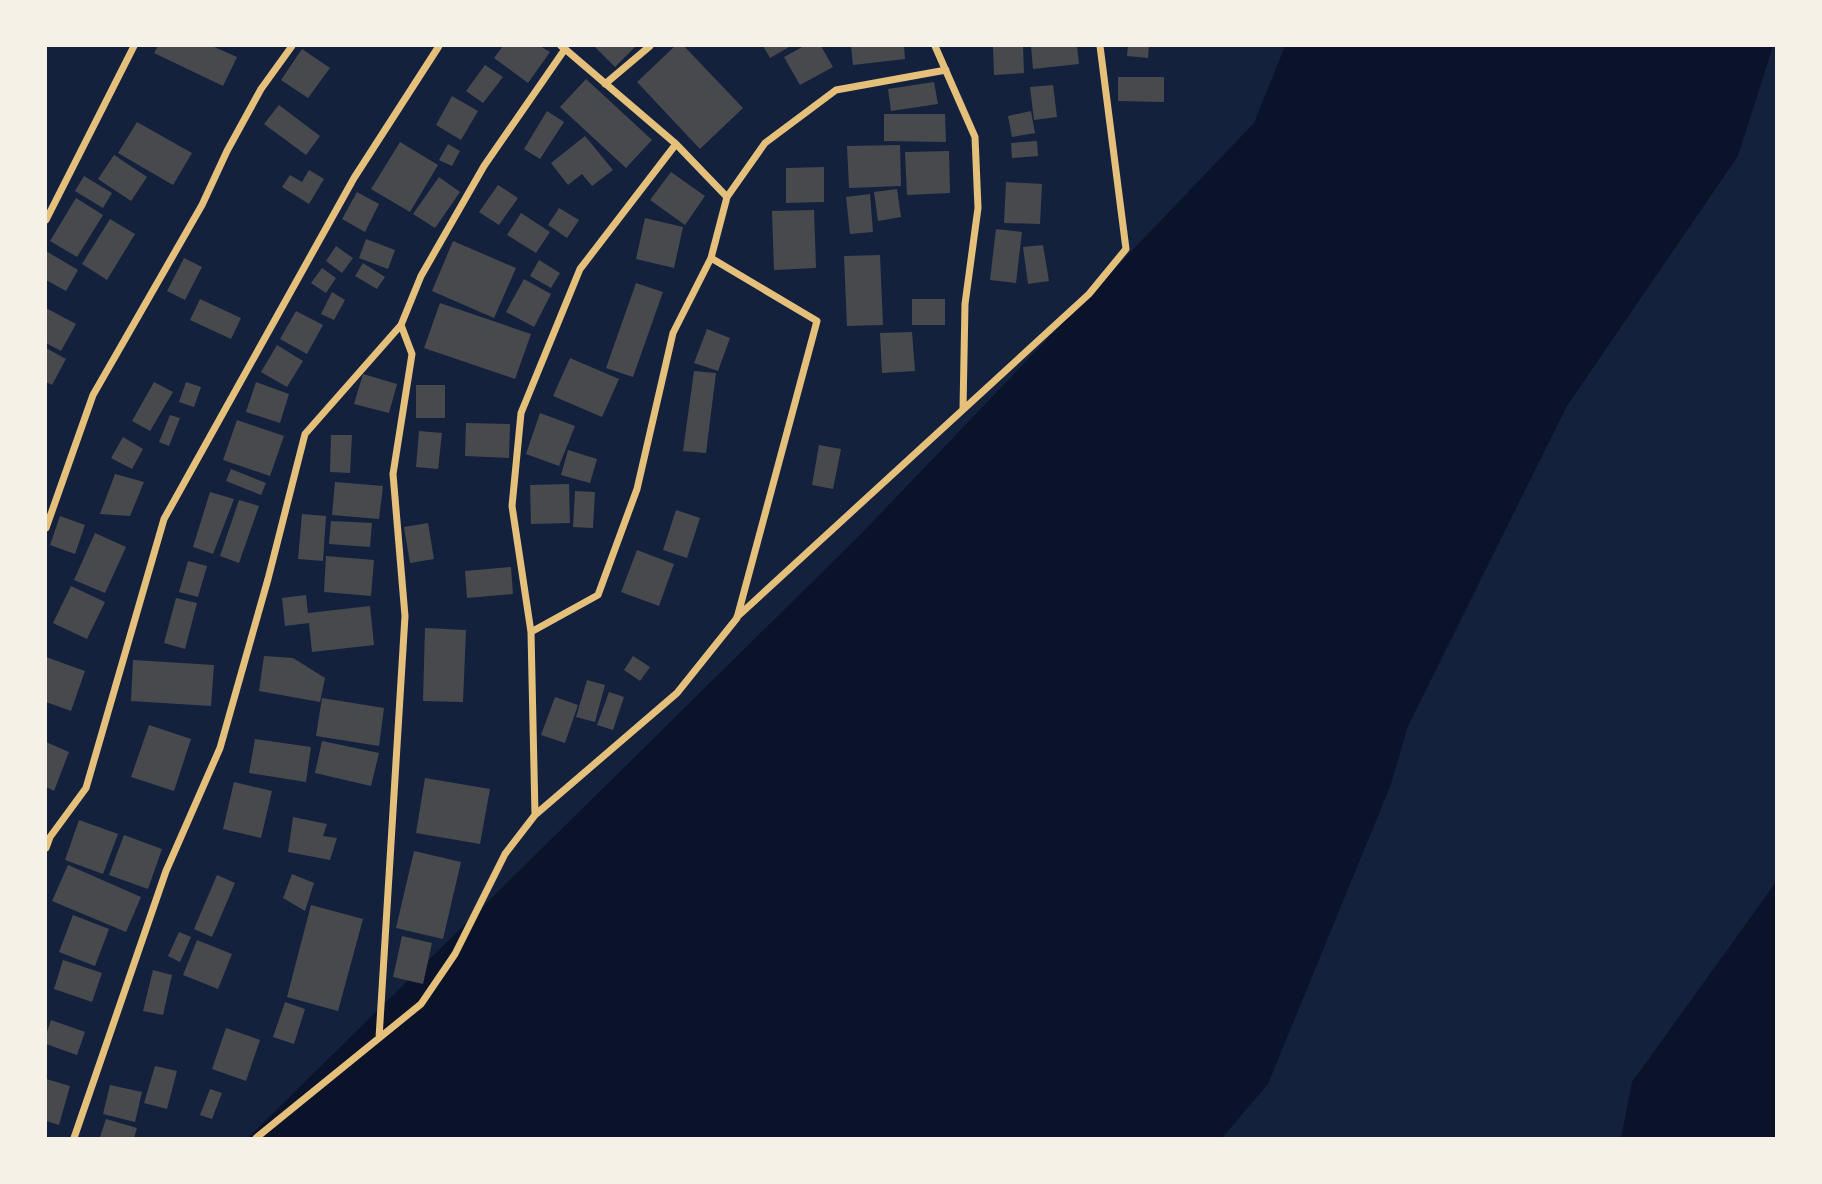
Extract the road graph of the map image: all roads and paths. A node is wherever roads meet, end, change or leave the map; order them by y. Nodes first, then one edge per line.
1 (134, 46) edge
2 (292, 46) edge
3 (439, 46) edge
4 (650, 46) edge
5 (935, 46) edge
6 (1100, 46) edge
7 (563, 47) edge
8 (946, 70) junction
9 (605, 84) junction
10 (676, 144) junction
11 (727, 197) junction
12 (46, 220) edge
13 (711, 258) junction
14 (401, 325) junction
15 (962, 408) junction
16 (46, 528) edge
17 (737, 618) junction
18 (531, 632) junction
19 (535, 815) junction
20 (46, 848) edge
21 (379, 1038) junction
22 (74, 1139) edge
23 (256, 1139) edge

1 - 12 street
2 - 16 street
3 - 20 street
4 - 9 street
5 - 8 street
6 - 15 street
7 - 9 street
7 - 14 street
8 - 11 street
8 - 15 street
9 - 10 street
10 - 11 street
10 - 18 street
11 - 13 street
13 - 17 street
13 - 18 street
14 - 21 street
14 - 22 street
15 - 17 street
17 - 19 street
18 - 19 street
19 - 21 street
21 - 23 street

